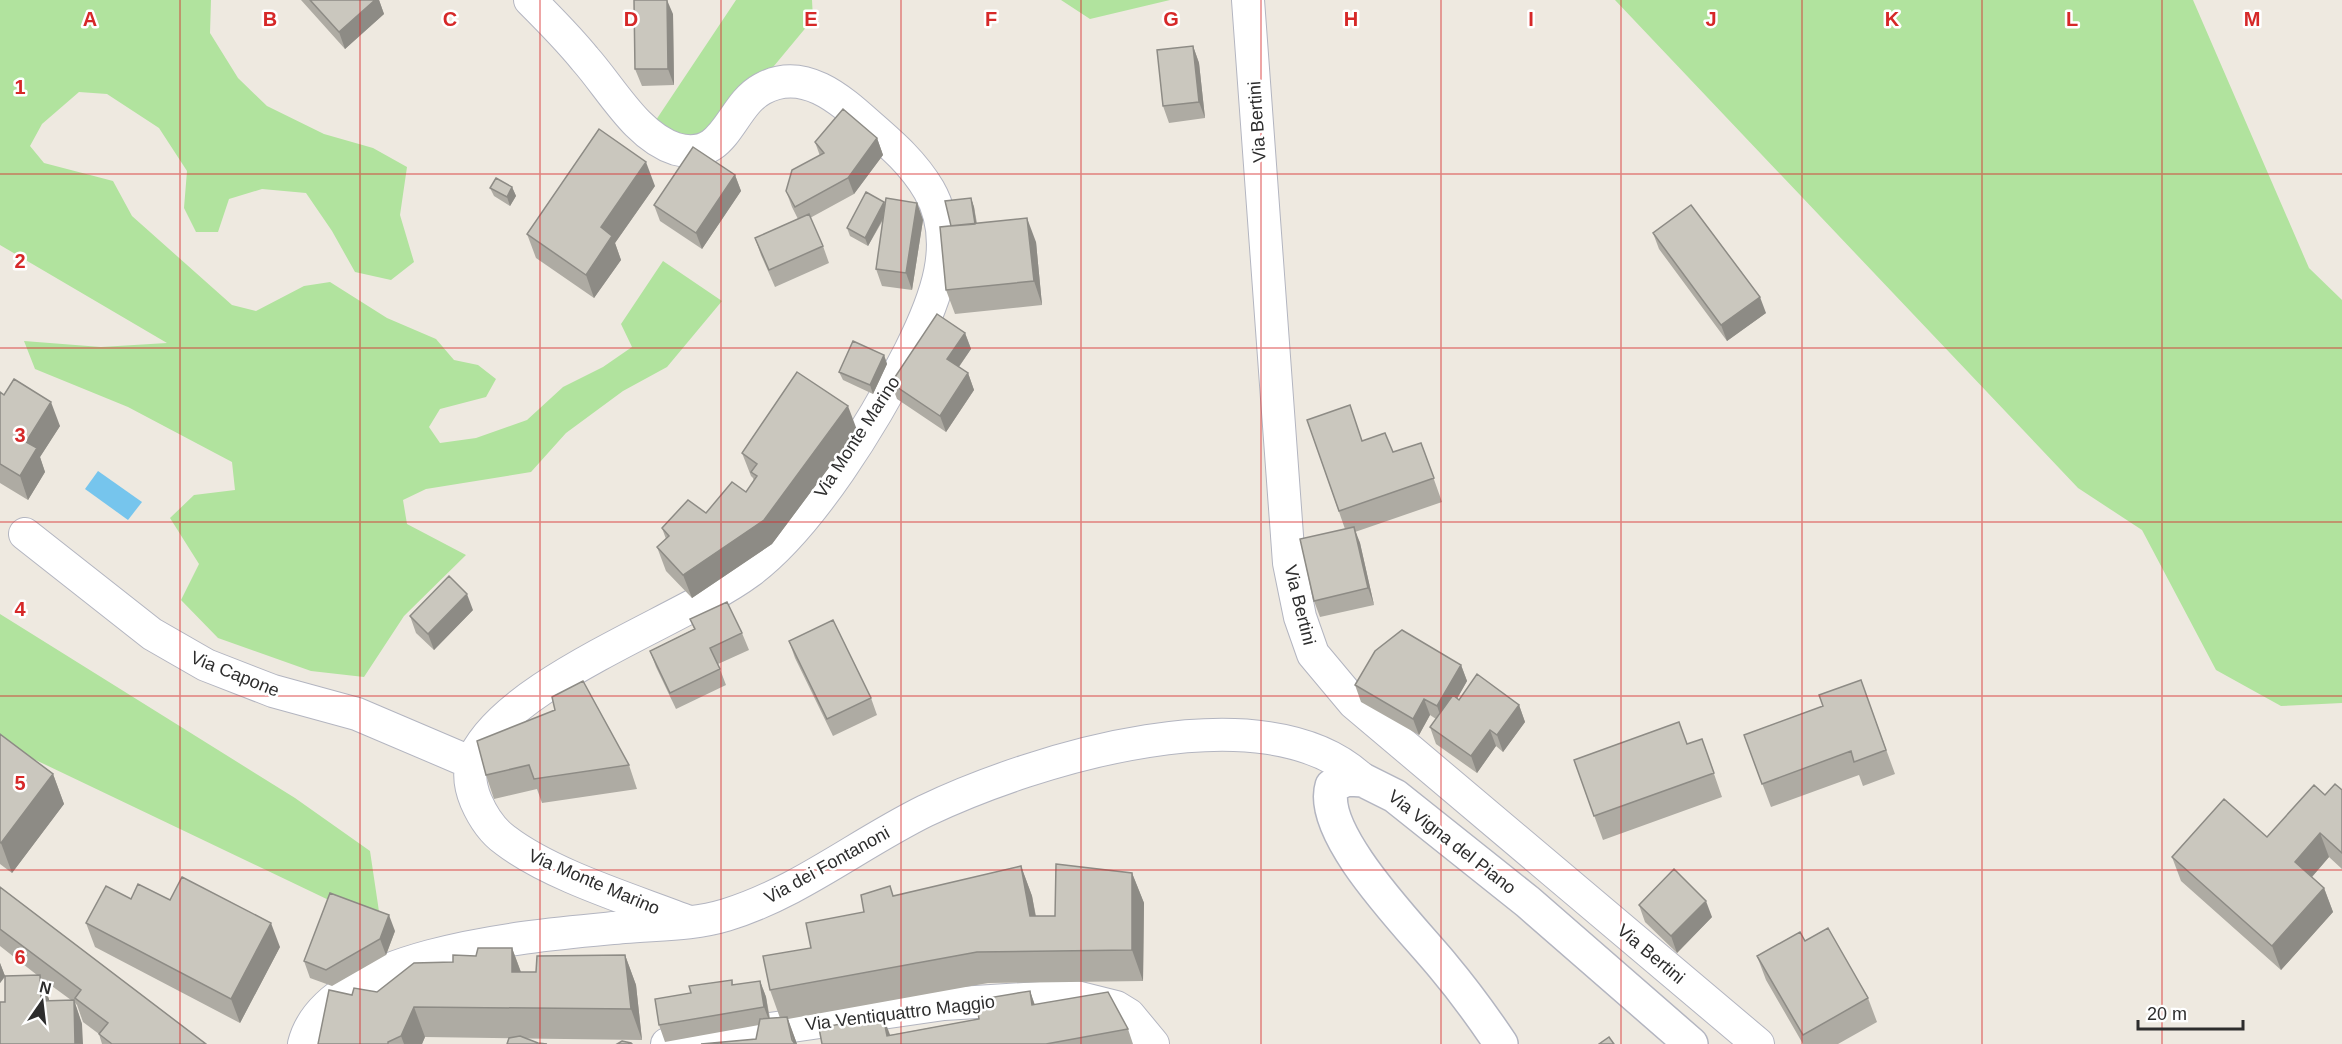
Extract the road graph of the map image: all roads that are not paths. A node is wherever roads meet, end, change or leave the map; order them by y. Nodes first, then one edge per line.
1 (530, 0) edge
2 (1248, 0) edge
3 (25, 534) dead end
4 (472, 763) junction
5 (1363, 780) junction
6 (689, 922) junction
7 (303, 1044) edge
8 (667, 1044) edge
9 (1153, 1044) edge
10 (1501, 1044) edge
11 (1691, 1044) edge
12 (1758, 1044) edge

1 - 4 street, Via Monte Marino
2 - 12 street, Via Bertini
3 - 4 street, Via Capone
4 - 6 street, Via Monte Marino
5 - 6 street, Via dei Fontanoni
5 - 10 main road
5 - 11 main road, Via Vigna del Piano
6 - 7 street, Via dei Fontanoni
8 - 9 street, Via Ventiquattro Maggio

